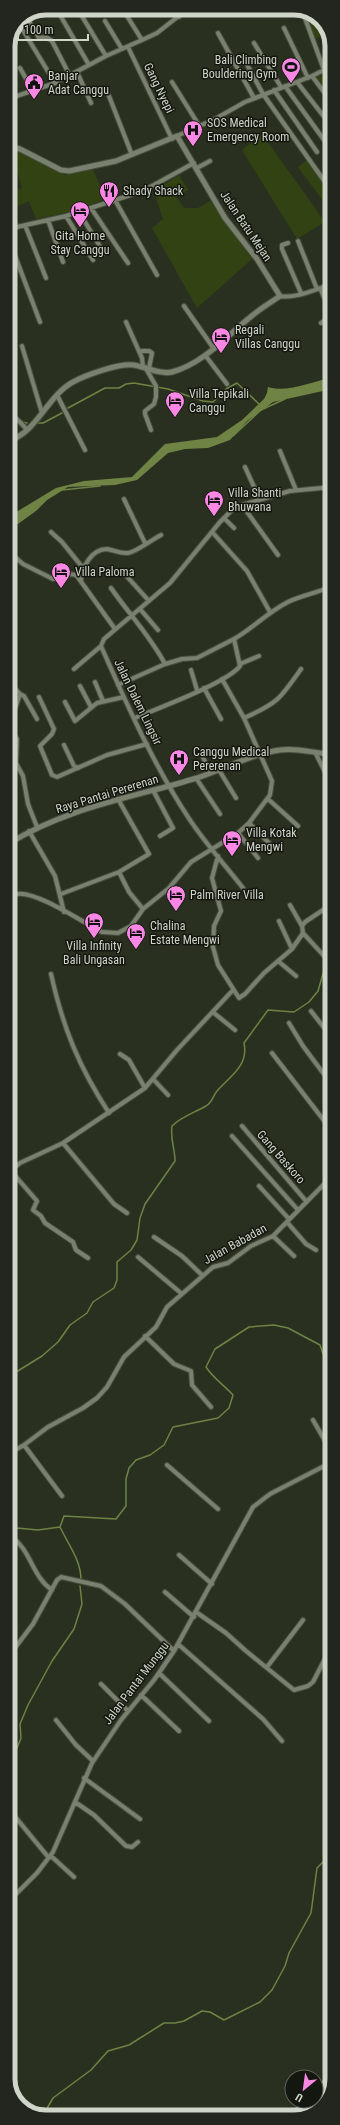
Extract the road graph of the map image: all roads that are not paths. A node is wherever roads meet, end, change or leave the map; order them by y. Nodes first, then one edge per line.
1 (60, 15) edge
2 (81, 15) edge
3 (126, 15) edge
4 (179, 17) edge
5 (304, 17) edge
6 (29, 20) edge
7 (105, 21) dead end
8 (284, 28) dead end
9 (22, 29) joint
10 (19, 31) edge
11 (218, 33) dead end
12 (142, 40) junction
13 (254, 43) dead end
14 (128, 46) junction
15 (122, 49) junction
16 (106, 56) junction
17 (244, 59) dead end
18 (89, 65) junction
19 (20, 68) dead end
20 (324, 70) joint
21 (77, 72) junction
22 (70, 76) junction
23 (310, 77) junction
24 (172, 82) dead end
25 (298, 82) junction
26 (55, 83) junction
27 (283, 86) junction
28 (274, 90) junction
29 (33, 91) junction
30 (263, 94) junction
31 (325, 95) edge
32 (109, 96) dead end
33 (15, 97) edge
34 (254, 98) junction
35 (91, 103) dead end
36 (325, 118) edge
37 (200, 127) junction
38 (175, 138) junction
39 (325, 142) edge
40 (15, 148) edge
41 (317, 152) dead end
42 (132, 155) junction
43 (210, 161) dead end
44 (195, 165) junction
45 (325, 182) edge
46 (115, 200) junction
47 (92, 208) junction
48 (79, 212) junction
49 (66, 216) junction
50 (48, 220) junction
51 (25, 225) junction
52 (15, 227) edge
53 (298, 240) dead end
54 (288, 243) dead end
55 (104, 253) dead end
56 (15, 256) edge
57 (92, 260) dead end
58 (63, 262) dead end
59 (128, 263) dead end
60 (157, 275) dead end
61 (46, 278) dead end
62 (325, 286) edge
63 (319, 289) junction
64 (301, 293) junction
65 (280, 296) junction
66 (325, 301) edge
67 (184, 306) dead end
68 (325, 320) edge
69 (40, 322) dead end
70 (126, 322) dead end
71 (321, 323) dead end
72 (22, 346) dead end
73 (214, 349) junction
74 (142, 351) dead end
75 (205, 356) junction
76 (146, 367) junction
77 (228, 384) dead end
78 (57, 396) junction
79 (42, 413) junction
80 (15, 416) edge
81 (25, 427) junction
82 (151, 430) dead end
83 (15, 438) edge
84 (85, 450) dead end
85 (280, 450) dead end
86 (245, 466) dead end
87 (325, 488) edge
88 (296, 490) junction
89 (124, 499) dead end
90 (260, 500) junction
91 (242, 505) junction
92 (224, 518) junction
93 (234, 528) dead end
94 (51, 532) dead end
95 (213, 533) junction
96 (161, 535) dead end
97 (145, 543) junction
98 (278, 555) dead end
99 (15, 557) edge
100 (83, 568) junction
101 (122, 571) dead end
102 (82, 580) junction
103 (111, 588) dead end
104 (325, 588) edge
105 (149, 601) junction
106 (140, 609) junction
107 (270, 612) junction
108 (131, 616) junction
109 (115, 629) junction
110 (158, 630) dead end
111 (234, 640) junction
112 (101, 646) junction
113 (259, 656) dead end
114 (165, 664) junction
115 (240, 664) junction
116 (74, 669) dead end
117 (301, 669) dead end
118 (190, 670) dead end
119 (222, 679) junction
120 (95, 682) dead end
121 (118, 685) junction
122 (80, 686) dead end
123 (204, 688) junction
124 (15, 689) edge
125 (197, 690) junction
126 (20, 694) junction
127 (39, 697) dead end
128 (124, 697) junction
129 (103, 701) junction
130 (65, 702) dead end
131 (91, 707) junction
132 (15, 709) edge
133 (135, 718) junction
134 (244, 718) junction
135 (37, 719) dead end
136 (221, 719) dead end
137 (15, 736) edge
138 (147, 744) junction
139 (64, 745) dead end
140 (315, 752) junction
141 (325, 753) edge
142 (202, 755) dead end
143 (261, 755) junction
144 (78, 768) junction
145 (219, 770) junction
146 (325, 772) edge
147 (210, 773) junction
148 (196, 778) junction
149 (169, 785) junction
150 (153, 790) junction
151 (236, 798) dead end
152 (118, 799) junction
153 (268, 799) junction
154 (220, 814) dead end
155 (249, 823) junction
156 (298, 826) dead end
157 (37, 828) junction
158 (29, 831) junction
159 (238, 833) junction
160 (160, 836) dead end
161 (15, 840) edge
162 (270, 844) dead end
163 (212, 849) junction
164 (218, 856) junction
165 (258, 858) dead end
166 (119, 872) junction
167 (243, 888) dead end
168 (61, 894) junction
169 (15, 896) edge
170 (290, 905) dead end
171 (143, 909) junction
172 (325, 909) edge
173 (64, 912) junction
174 (279, 921) dead end
175 (302, 926) junction
176 (303, 933) junction
177 (292, 950) junction
178 (325, 955) edge
179 (278, 961) junction
180 (51, 974) dead end
181 (296, 976) dead end
182 (233, 990) junction
183 (311, 1012) dead end
184 (214, 1013) junction
185 (289, 1023) dead end
186 (325, 1029) edge
187 (235, 1030) dead end
188 (272, 1053) dead end
189 (120, 1054) dead end
190 (325, 1076) edge
191 (154, 1080) junction
192 (146, 1088) junction
193 (168, 1095) dead end
194 (109, 1113) junction
195 (325, 1122) edge
196 (242, 1126) dead end
197 (232, 1136) dead end
198 (63, 1143) junction
199 (15, 1168) edge
200 (15, 1177) edge
201 (325, 1183) edge
202 (259, 1186) dead end
203 (306, 1201) junction
204 (298, 1210) junction
205 (127, 1213) dead end
206 (288, 1220) junction
207 (273, 1236) junction
208 (154, 1237) dead end
209 (316, 1250) dead end
210 (294, 1256) dead end
211 (138, 1257) dead end
212 (88, 1258) dead end
213 (202, 1275) junction
214 (182, 1294) junction
215 (145, 1336) junction
216 (211, 1407) dead end
217 (313, 1420) dead end
218 (325, 1441) edge
219 (24, 1445) junction
220 (15, 1450) edge
221 (167, 1466) dead end
222 (325, 1466) edge
223 (62, 1496) dead end
224 (218, 1509) dead end
225 (15, 1540) edge
226 (180, 1555) dead end
227 (212, 1584) junction
228 (52, 1590) junction
229 (165, 1592) dead end
230 (196, 1612) junction
231 (194, 1617) junction
232 (303, 1620) dead end
233 (178, 1644) junction
234 (15, 1648) edge
235 (174, 1651) junction
236 (325, 1659) edge
237 (267, 1667) junction
238 (159, 1673) junction
239 (101, 1684) dead end
240 (141, 1695) junction
241 (128, 1711) junction
242 (56, 1720) dead end
243 (209, 1722) dead end
244 (180, 1731) dead end
245 (282, 1741) dead end
246 (93, 1761) junction
247 (84, 1778) junction
248 (75, 1802) junction
249 (15, 1816) edge
250 (140, 1819) dead end
251 (138, 1842) dead end
252 (50, 1857) junction
253 (74, 1877) dead end
254 (15, 1895) edge

1 - 18 street
2 - 16 street
3 - 12 street
4 - 12 street
5 - 20 street
6 - 22 street
7 - 15 street
8 - 23 street
9 - 10 street
9 - 26 street
11 - 34 street
12 - 14 street
13 - 27 street
14 - 15 street
14 - 38 street, Gang Nyepi
15 - 16 street
16 - 18 street
17 - 30 street
18 - 21 street
19 - 29 street
20 - 23 street
21 - 22 street
21 - 35 street
22 - 26 street
23 - 25 street
23 - 31 street
24 - 37 street
25 - 27 street
25 - 36 street
26 - 29 street
27 - 28 street
27 - 39 street
28 - 30 street
28 - 41 street
29 - 33 street
30 - 34 street
30 - 45 street
32 - 42 street
34 - 37 street
37 - 38 street
38 - 42 street
38 - 44 street, Jalan Batu Mejan
40 - 42 street
43 - 44 street
44 - 46 street
44 - 65 street, Jalan Batu Mejan
46 - 47 street
46 - 60 street
47 - 48 street
47 - 59 street
48 - 49 street
48 - 55 street
49 - 50 street
49 - 57 street
50 - 51 street
50 - 58 street
51 - 52 street
51 - 61 street
53 - 63 street
54 - 64 street
56 - 69 street
62 - 63 street
63 - 64 street
63 - 66 street
64 - 65 street
65 - 73 street
67 - 73 street
68 - 71 street
70 - 76 street
72 - 79 street
73 - 75 street
74 - 76 street
75 - 76 street
75 - 77 street
76 - 78 street
76 - 82 street
78 - 79 street
78 - 84 street
79 - 81 street
80 - 81 street
81 - 83 street
85 - 88 street
86 - 90 street
87 - 88 street
88 - 90 street
89 - 97 street
90 - 91 street
91 - 92 street
91 - 98 street
92 - 93 street
92 - 95 street
94 - 100 street
95 - 105 street
95 - 107 street
96 - 97 street
97 - 100 street
99 - 102 street
100 - 102 street
101 - 105 street
102 - 109 street
103 - 108 street
104 - 107 street
105 - 106 street
106 - 108 street
106 - 110 street
107 - 111 street
108 - 109 street
108 - 114 street
109 - 112 street
111 - 114 street
111 - 115 street
112 - 116 street
112 - 121 street, Jalan Dalem Lingsir
113 - 115 street
114 - 121 street
115 - 119 street
117 - 134 street
118 - 125 street
119 - 123 street
119 - 134 street
120 - 129 street
121 - 128 street, Jalan Dalem Lingsir
122 - 131 street
123 - 125 street
123 - 136 street
124 - 126 street
125 - 133 street
126 - 132 street
126 - 135 street
127 - 144 street
128 - 129 street
128 - 133 street, Jalan Dalem Lingsir
129 - 131 street
130 - 131 street
133 - 138 street, Jalan Dalem Lingsir
134 - 143 street
137 - 157 street
138 - 144 street
138 - 149 street, Jalan Dalem Lingsir
139 - 144 street
140 - 141 street, Raya Pantai Pererenan
140 - 143 street, Raya Pantai Pererenan
140 - 146 street
142 - 147 street
143 - 145 street, Raya Pantai Pererenan
143 - 153 street
145 - 147 street, Raya Pantai Pererenan
145 - 151 street
147 - 148 street, Raya Pantai Pererenan
148 - 149 street, Raya Pantai Pererenan
148 - 154 street
149 - 150 street, Raya Pantai Pererenan
149 - 163 street, Jalan Dalem Lingsir
150 - 152 street, Raya Pantai Pererenan
150 - 160 street
152 - 157 street, Raya Pantai Pererenan
152 - 166 street
153 - 155 street
153 - 156 street
155 - 159 street
155 - 162 street
157 - 158 street, Raya Pantai Pererenan
158 - 161 street, Raya Pantai Pererenan
158 - 168 street
159 - 163 street
159 - 165 street
163 - 164 street, Jalan Dalem Lingsir
163 - 171 street
164 - 167 street, Jalan Dalem Lingsir
164 - 182 street
166 - 168 street
166 - 171 street
168 - 173 street
169 - 173 street
170 - 175 street
171 - 173 street
172 - 175 street
174 - 177 street
175 - 176 street
176 - 177 street
176 - 178 street
177 - 179 street
179 - 181 street
179 - 182 street
180 - 194 street
182 - 184 street
183 - 186 street
184 - 187 street
184 - 191 street
185 - 190 street
188 - 195 street
189 - 192 street
191 - 192 street
191 - 193 street
192 - 194 street
194 - 198 street
196 - 203 street, Gang Baskoro
197 - 204 street
198 - 199 street
198 - 205 street
200 - 212 street
201 - 203 street, Jalan Babadan
202 - 206 street
203 - 204 street, Jalan Babadan
204 - 206 street, Jalan Babadan
206 - 207 street, Jalan Babadan
206 - 209 street
207 - 210 street
207 - 213 street, Jalan Babadan
208 - 213 street
211 - 214 street
213 - 214 street, Jalan Babadan
214 - 215 street, Jalan Babadan
215 - 216 street
215 - 219 street, Jalan Babadan
217 - 218 street
219 - 220 street, Jalan Babadan
219 - 223 street
221 - 224 street
222 - 227 street, Jalan Pantai Munggu
225 - 228 street
226 - 227 street
227 - 230 street, Jalan Pantai Munggu
228 - 234 street
228 - 235 street
229 - 231 street
230 - 231 street, Jalan Pantai Munggu
230 - 237 street
231 - 233 street, Jalan Pantai Munggu
232 - 237 street
233 - 235 street, Jalan Pantai Munggu
233 - 245 street
235 - 238 street, Jalan Pantai Munggu
236 - 237 street
238 - 240 street, Jalan Pantai Munggu
238 - 243 street
239 - 241 street
240 - 241 street, Jalan Pantai Munggu
240 - 244 street
241 - 246 street, Jalan Pantai Munggu
242 - 246 street
246 - 247 street, Jalan Pantai Munggu
247 - 248 street, Jalan Pantai Munggu
247 - 250 street
248 - 251 street
248 - 252 street, Jalan Pantai Munggu
249 - 252 street
252 - 253 street
252 - 254 street, Jalan Pantai Munggu

